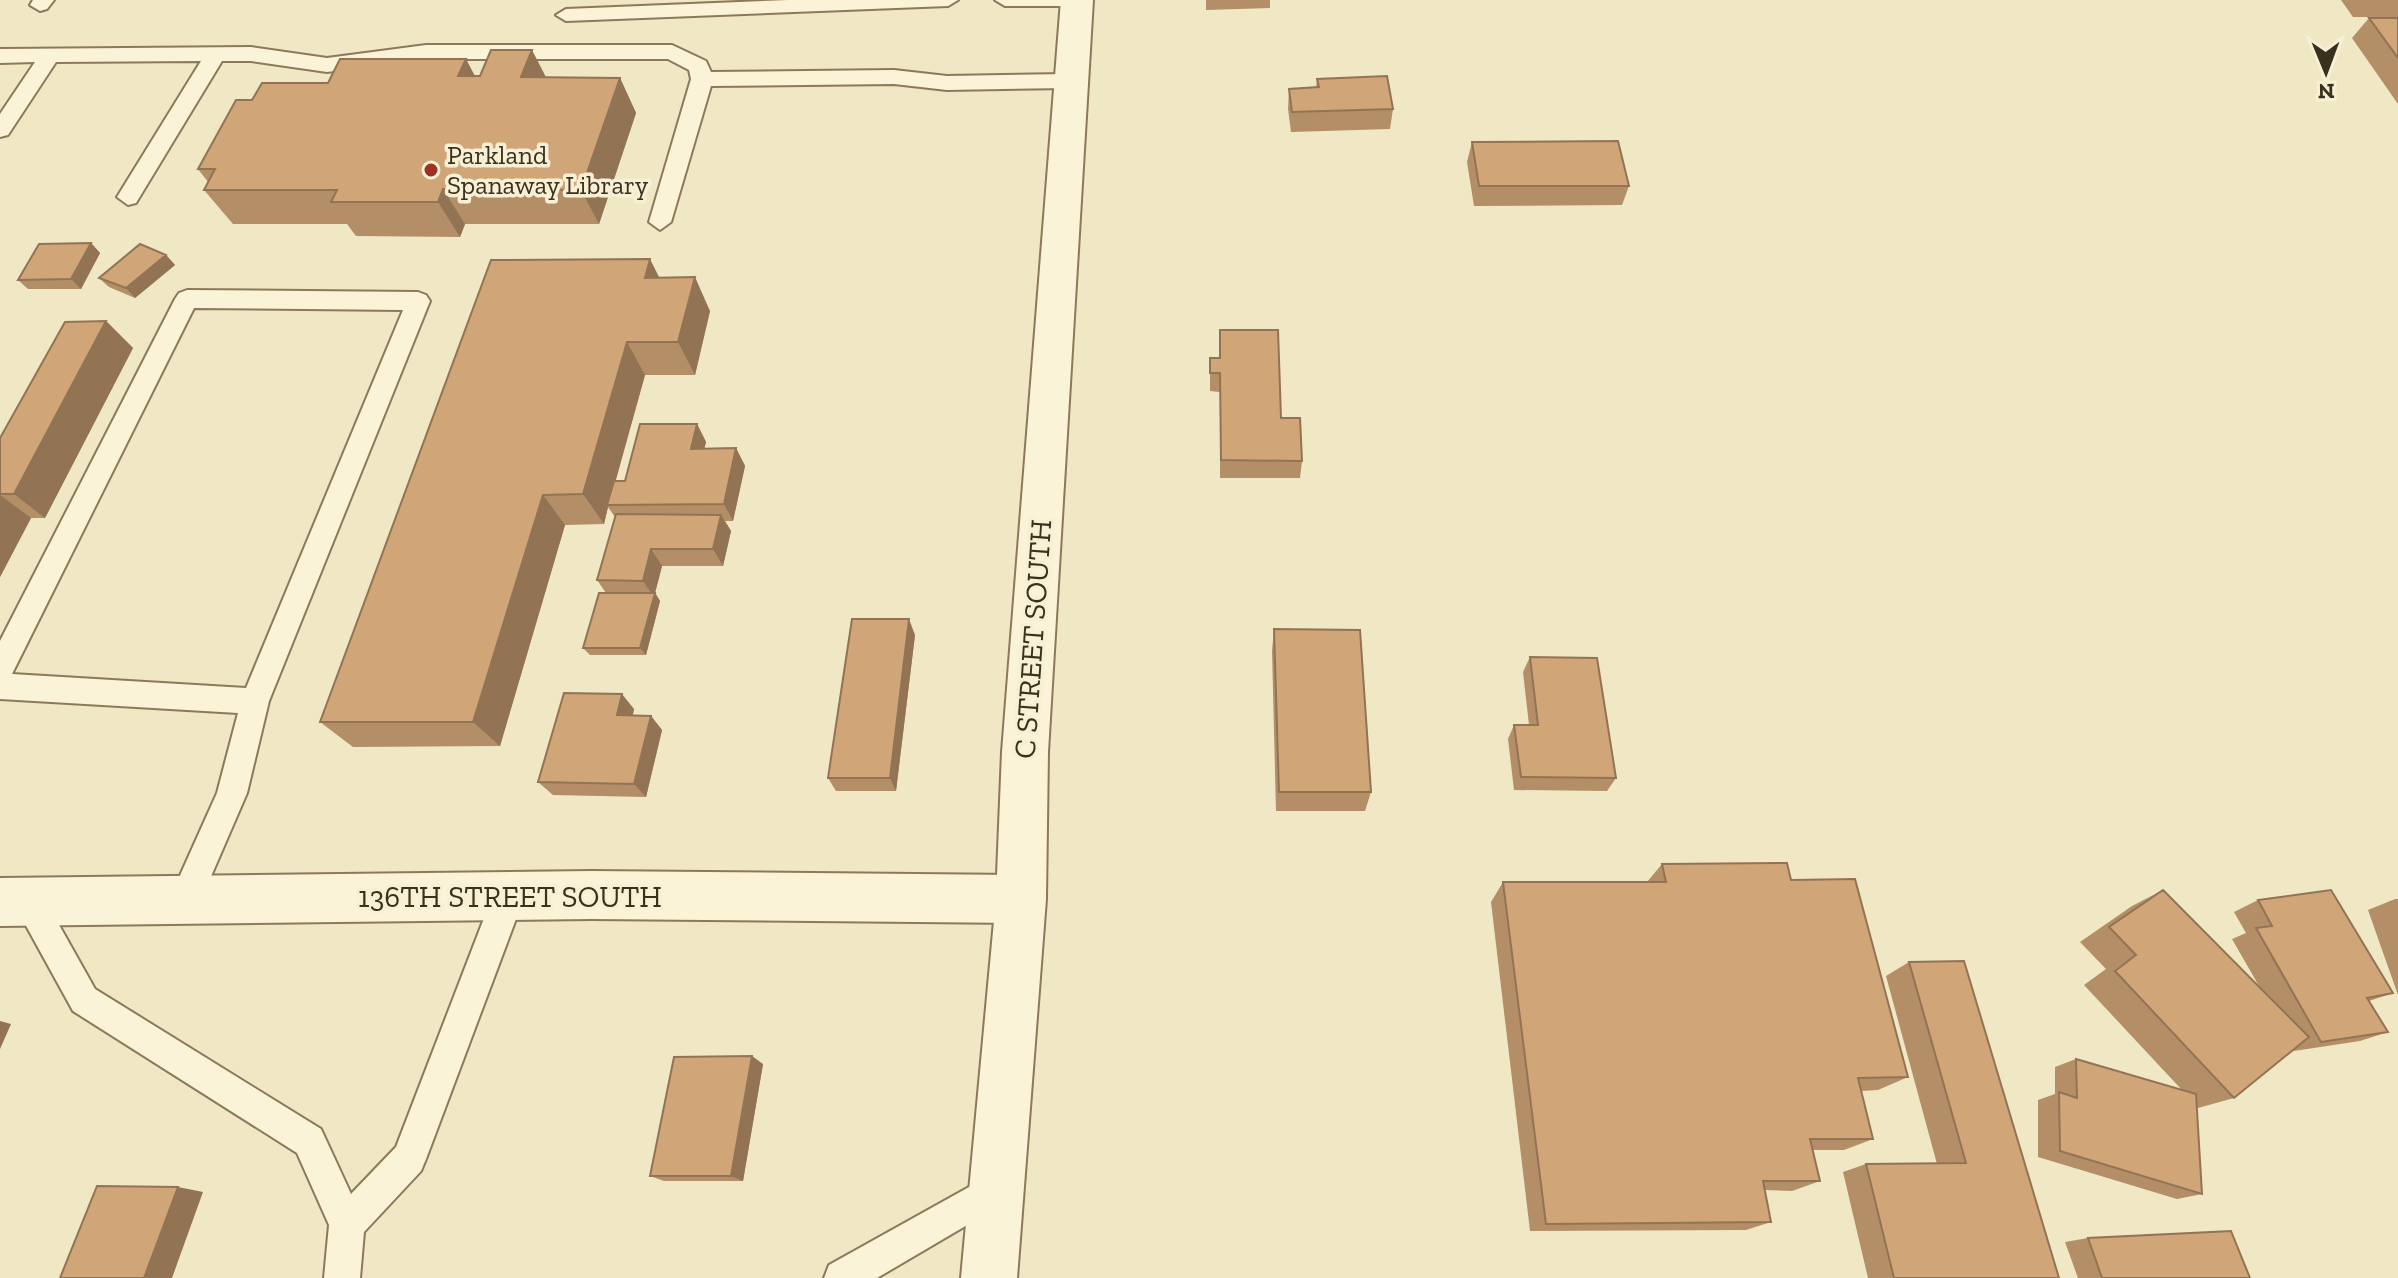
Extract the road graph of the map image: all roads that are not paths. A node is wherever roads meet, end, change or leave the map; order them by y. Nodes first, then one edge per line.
1 (948, 0) edge
2 (1005, 0) edge
3 (1077, 0) edge
4 (566, 15) dead end
5 (51, 54) junction
6 (215, 55) junction
7 (0, 56) edge
8 (702, 79) junction
9 (1069, 81) junction
10 (0, 130) edge
11 (128, 197) dead end
12 (660, 222) dead end
13 (0, 669) edge
14 (0, 686) edge
15 (255, 701) junction
16 (509, 895) junction
17 (1021, 899) junction
18 (185, 900) junction
19 (14, 902) edge
20 (996, 1189) junction
21 (347, 1224) junction
22 (342, 1278) edge
23 (842, 1278) edge
24 (989, 1278) edge

1 - 4 lane
2 - 3 lane
3 - 9 street, C STREET SOUTH
5 - 6 lane
5 - 7 lane
5 - 10 lane
6 - 8 lane
6 - 11 lane
8 - 9 lane
8 - 12 lane
9 - 17 street, C STREET SOUTH
13 - 15 lane
14 - 15 lane
15 - 18 lane
16 - 17 street, 136TH STREET SOUTH
16 - 18 street, 136TH STREET SOUTH
16 - 21 lane
17 - 20 street, C STREET SOUTH
18 - 19 street, 136TH STREET SOUTH
19 - 21 lane
20 - 23 lane
20 - 24 street, C STREET SOUTH
21 - 22 lane

